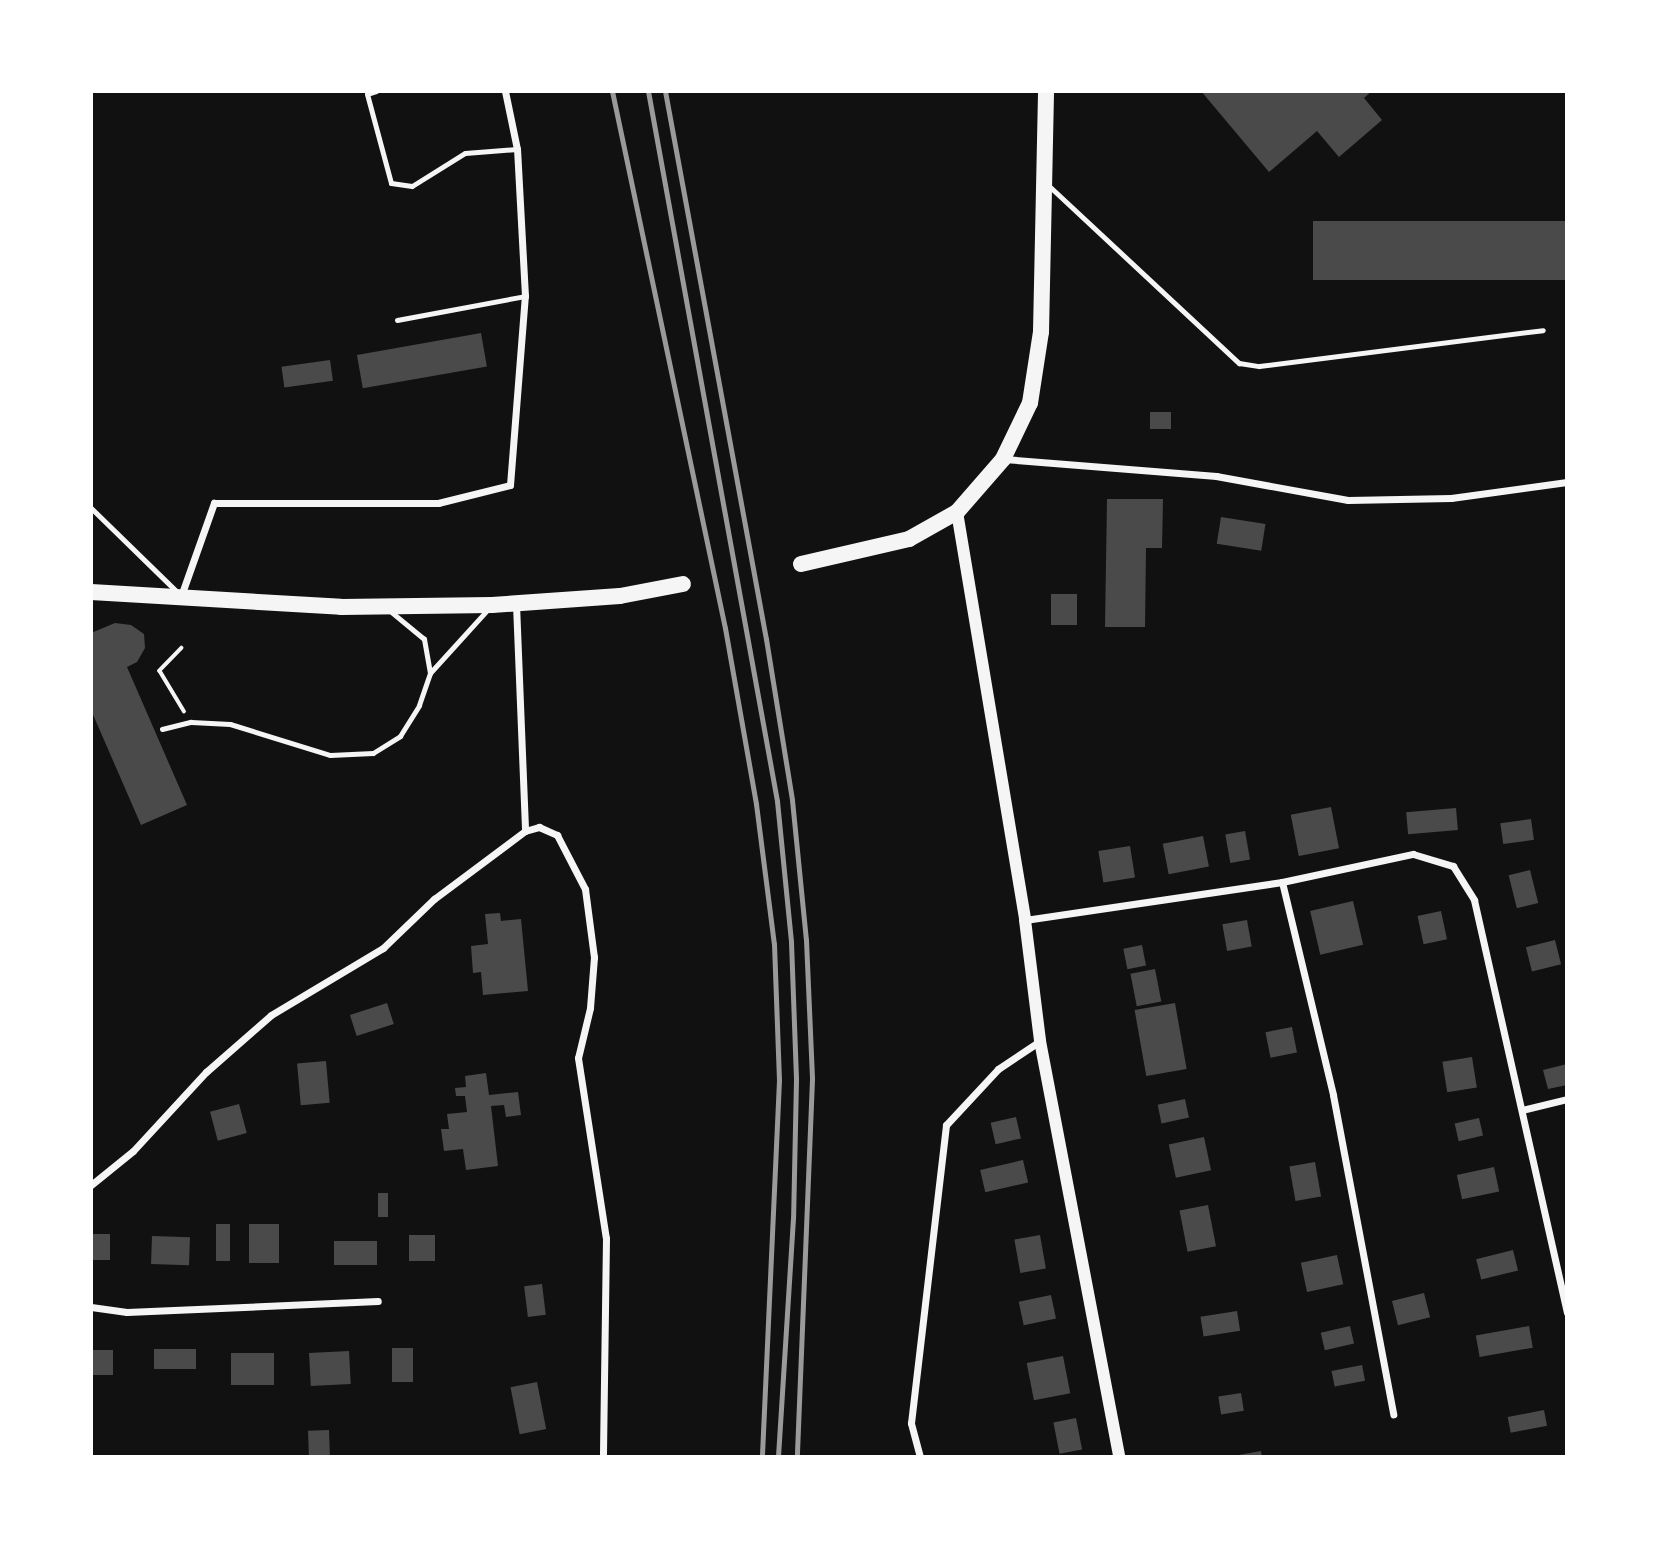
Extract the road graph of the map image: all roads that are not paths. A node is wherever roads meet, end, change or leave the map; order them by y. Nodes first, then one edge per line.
1 (376, 91) edge
2 (505, 91) edge
3 (1046, 91) edge
4 (517, 149) junction
5 (1044, 182) junction
6 (526, 296) junction
7 (397, 320) dead end
8 (1544, 330) dead end
9 (1003, 459) junction
10 (1567, 482) edge
11 (91, 508) edge
12 (957, 512) junction
13 (801, 564) dead end
14 (683, 584) dead end
15 (91, 592) edge
16 (181, 596) junction
17 (516, 604) junction
18 (492, 605) junction
19 (383, 606) junction
20 (430, 673) junction
21 (162, 729) dead end
22 (526, 831) junction
23 (1282, 882) junction
24 (1026, 920) junction
25 (1040, 1041) junction
26 (1567, 1098) edge
27 (1522, 1110) junction
28 (91, 1185) edge
29 (378, 1301) dead end
30 (91, 1307) edge
31 (1567, 1313) edge
32 (1393, 1414) dead end
33 (603, 1457) edge
34 (920, 1457) edge
35 (1119, 1457) edge

1 - 4 lane
2 - 4 street
3 - 5 main road
4 - 6 street
5 - 8 lane
5 - 9 main road
6 - 7 lane
6 - 16 street
9 - 10 street
9 - 12 main road
11 - 16 lane
12 - 13 main road
12 - 24 street
14 - 17 main road
15 - 16 main road
16 - 19 main road
17 - 18 main road
17 - 22 street
18 - 19 main road
18 - 20 lane
19 - 20 lane
20 - 21 lane
22 - 28 street
22 - 33 street
23 - 24 street
23 - 27 street
23 - 32 street
24 - 25 street
25 - 34 street
25 - 35 street
26 - 27 street
27 - 31 street
29 - 30 street

